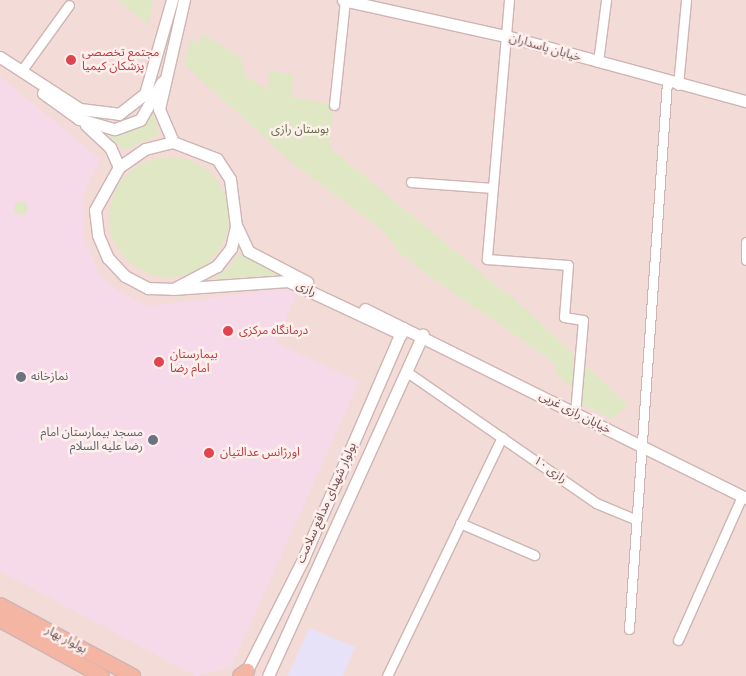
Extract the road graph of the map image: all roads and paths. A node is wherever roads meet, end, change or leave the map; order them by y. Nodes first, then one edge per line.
1 (172, 0) edge
2 (184, 0) edge
3 (344, 0) edge
4 (509, 0) edge
5 (606, 0) edge
6 (686, 0) edge
7 (376, 4) edge
8 (69, 5) dead end
9 (506, 36) junction
10 (0, 58) edge
11 (598, 62) junction
12 (17, 68) junction
13 (162, 82) junction
14 (672, 83) junction
15 (746, 101) edge
16 (334, 105) dead end
17 (79, 119) junction
18 (173, 142) junction
19 (119, 167) junction
20 (411, 182) dead end
21 (492, 188) junction
22 (236, 226) junction
23 (746, 242) edge
24 (746, 260) edge
25 (173, 289) junction
26 (402, 331) junction
27 (423, 336) junction
28 (389, 363) junction
29 (407, 372) junction
30 (575, 412) junction
31 (502, 437) junction
32 (641, 447) junction
33 (744, 497) edge
34 (637, 520) junction
35 (460, 523) junction
36 (534, 555) dead end
37 (0, 605) edge
38 (0, 620) edge
39 (629, 629) dead end
40 (678, 640) dead end
41 (244, 674) edge
42 (102, 676) edge
43 (132, 676) edge
44 (268, 676) edge
45 (387, 676) edge

1 - 12 main road
2 - 13 main road
3 - 7 main road, خیابان پاسداران
3 - 16 street
4 - 9 street
5 - 11 street
6 - 14 street
7 - 9 main road, خیابان پاسداران
8 - 12 street
9 - 11 main road, خیابان پاسداران
9 - 21 street
10 - 12 main road
11 - 14 main road, خیابان پاسداران
12 - 17 main road
13 - 17 main road
13 - 18 main road
14 - 15 main road, خیابان پاسداران
14 - 32 street
17 - 19 main road
18 - 19 main road
18 - 22 main road
19 - 25 main road
20 - 21 street
21 - 30 street
22 - 25 main road
22 - 26 main road, رازی
23 - 24 street
25 - 26 main road, رازی
26 - 27 main road, خیابان رازی غربی
26 - 28 main road, بولوار شهدای مدافع سلامت
27 - 29 main road, بولوار شهدای مدافع سلامت
27 - 30 main road, خیابان رازی غربی
28 - 29 main road
28 - 41 main road, بولوار شهدای مدافع سلامت
29 - 31 street, رازی ۱۰
29 - 44 main road, بولوار شهدای مدافع سلامت
30 - 32 main road, خیابان رازی غربی
31 - 34 street, رازی ۱۰
31 - 35 street
32 - 33 main road, خیابان رازی غربی
32 - 34 street
33 - 40 street
34 - 39 street
35 - 36 street
35 - 45 street
37 - 43 main road, بولوار بهار
38 - 42 main road

